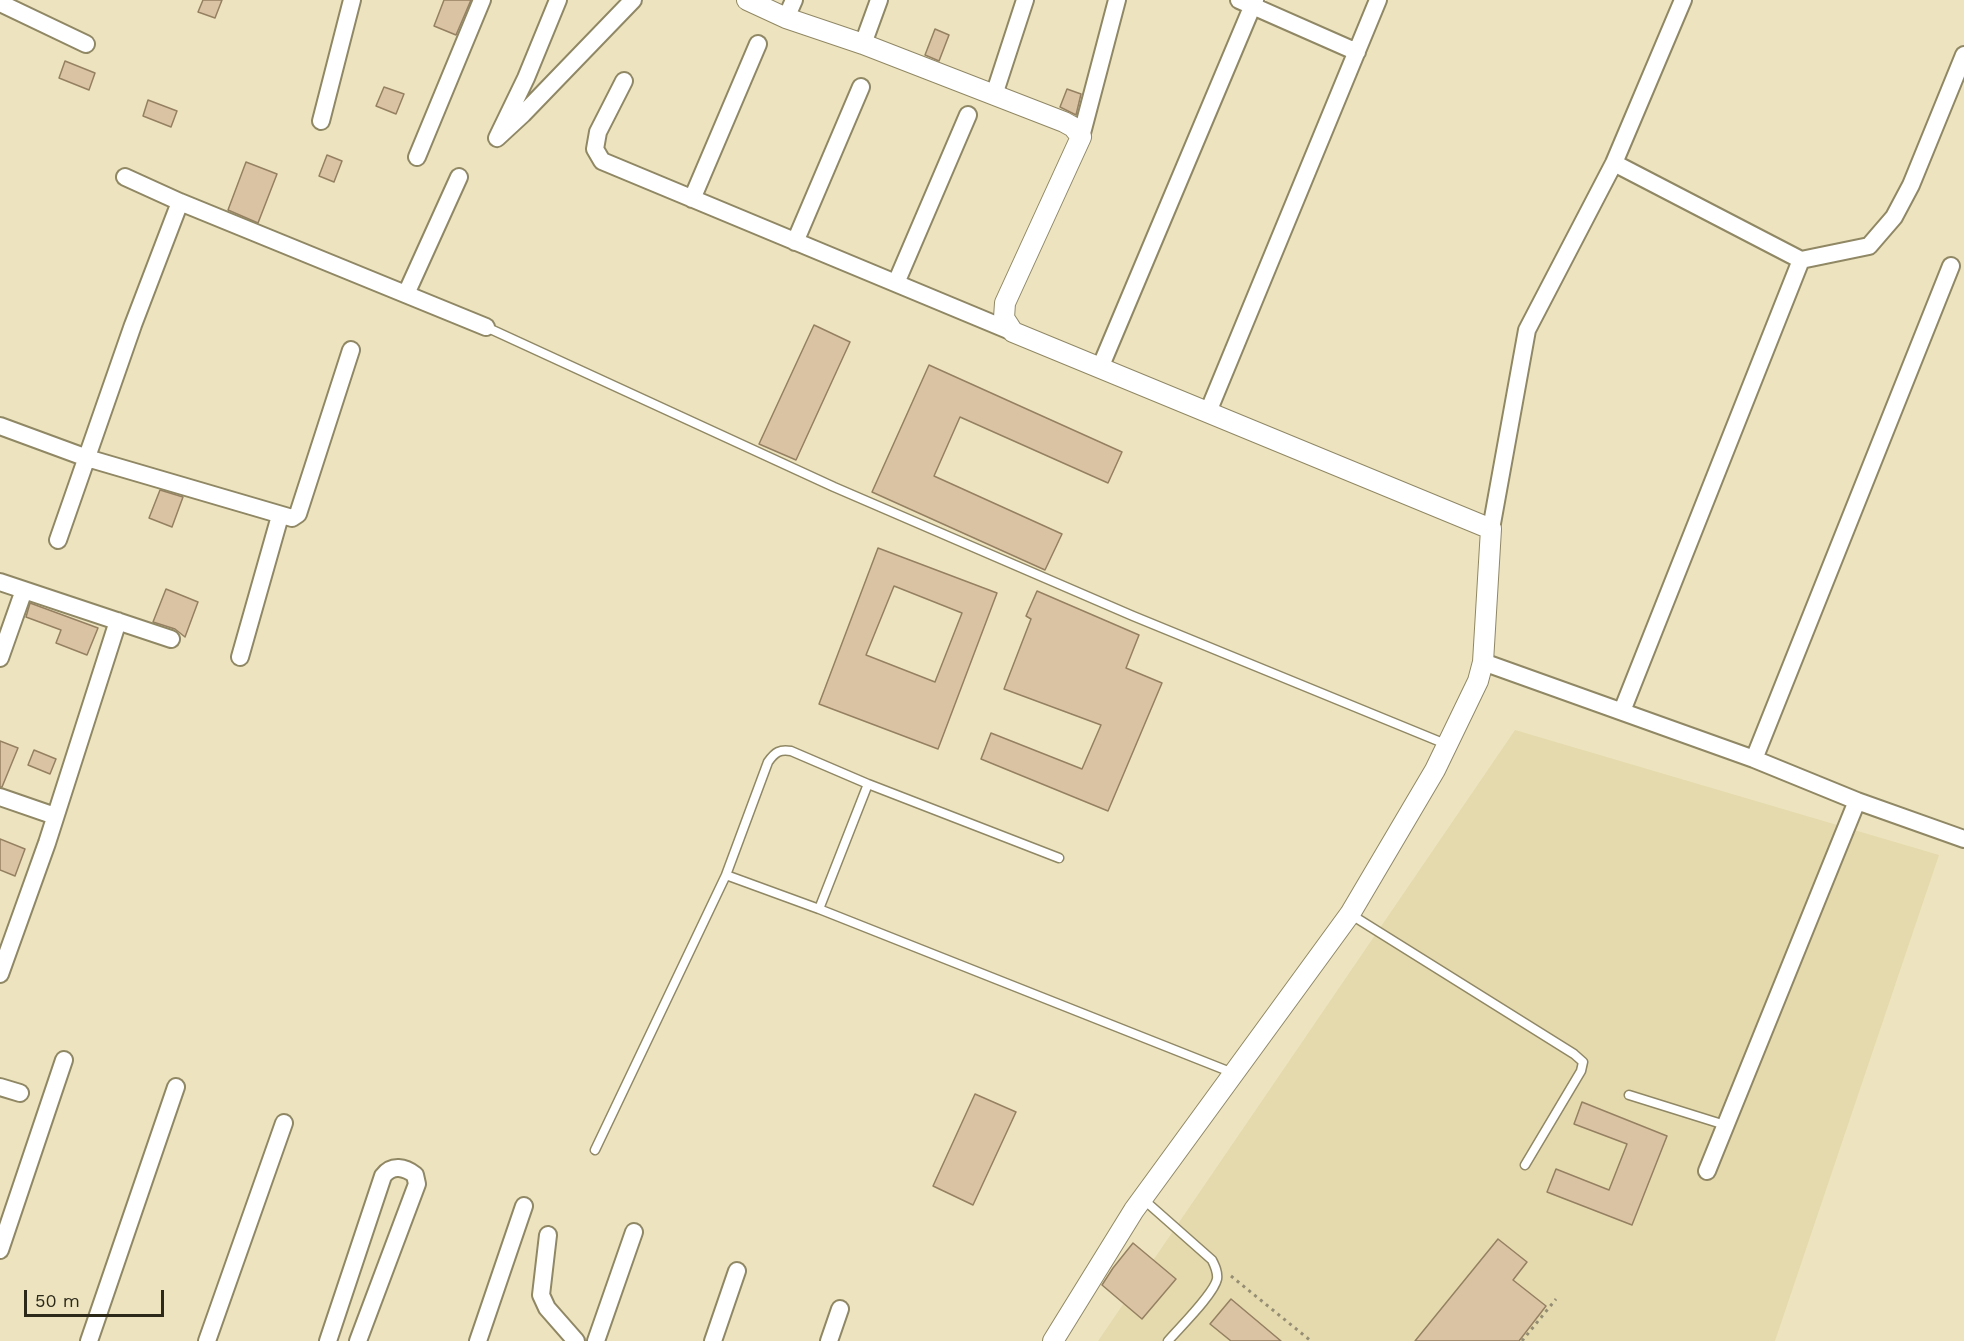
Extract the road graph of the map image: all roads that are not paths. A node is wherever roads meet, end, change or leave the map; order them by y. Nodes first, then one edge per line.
1 (352, 0) edge
2 (482, 0) edge
3 (558, 0) edge
4 (633, 0) edge
5 (747, 0) edge
6 (879, 0) edge
7 (1025, 0) edge
8 (1118, 0) edge
9 (1378, 0) edge
10 (1683, 0) edge
11 (1249, 2) edge
12 (0, 3) edge
13 (790, 9) edge
14 (86, 44) dead end
15 (758, 44) dead end
16 (863, 44) junction
17 (1356, 52) junction
18 (1964, 55) edge
19 (624, 81) dead end
20 (861, 87) dead end
21 (994, 95) junction
22 (968, 115) dead end
23 (321, 121) dead end
24 (1081, 137) junction
25 (417, 157) dead end
26 (1614, 163) junction
27 (125, 177) dead end
28 (459, 177) dead end
29 (692, 199) junction
30 (180, 202) junction
31 (795, 242) junction
32 (1800, 260) junction
33 (1952, 266) dead end
34 (896, 283) junction
35 (406, 294) junction
36 (486, 327) joint
37 (1013, 332) junction
38 (351, 350) dead end
39 (1100, 368) junction
40 (1208, 412) junction
41 (0, 426) edge
42 (87, 458) junction
43 (280, 516) junction
44 (1491, 529) junction
45 (58, 540) dead end
46 (0, 582) edge
47 (24, 590) junction
48 (118, 621) junction
49 (171, 639) dead end
50 (240, 657) dead end
51 (0, 658) edge
52 (1483, 662) junction
53 (1622, 711) junction
54 (1448, 745) junction
55 (1754, 759) junction
56 (868, 784) junction
57 (0, 797) edge
58 (1857, 801) junction
59 (56, 816) junction
60 (1964, 839) edge
61 (1059, 858) dead end
62 (726, 875) junction
63 (819, 909) junction
64 (1350, 914) junction
65 (0, 974) edge
66 (64, 1060) dead end
67 (1233, 1073) junction
68 (0, 1087) edge
69 (176, 1087) dead end
70 (20, 1093) dead end
71 (1629, 1095) dead end
72 (284, 1123) dead end
73 (1725, 1125) junction
74 (595, 1150) dead end
75 (1525, 1165) dead end
76 (1707, 1171) dead end
77 (1142, 1199) junction
78 (524, 1206) dead end
79 (634, 1232) dead end
80 (548, 1235) dead end
81 (0, 1250) edge
82 (736, 1271) dead end
83 (840, 1309) dead end
84 (89, 1341) edge
85 (207, 1341) edge
86 (328, 1341) edge
87 (358, 1341) edge
88 (478, 1341) edge
89 (576, 1341) edge
90 (596, 1341) edge
91 (713, 1341) edge
92 (829, 1341) edge
93 (1053, 1341) edge
94 (1168, 1341) edge

1 - 23 street
2 - 25 street
3 - 4 street
5 - 13 street
6 - 16 street
7 - 21 street
8 - 24 street
9 - 17 street
10 - 26 street
11 - 17 street
11 - 39 street
12 - 14 street
13 - 16 street
15 - 29 street
16 - 21 street
17 - 40 street
18 - 32 street
19 - 29 street
20 - 31 street
21 - 24 street
22 - 34 street
24 - 37 street
26 - 32 street
26 - 44 street
27 - 30 street
28 - 35 street
29 - 31 street
30 - 35 street
30 - 42 street
31 - 34 street
32 - 53 street
33 - 55 street
34 - 37 street
35 - 36 street
36 - 54 lane
37 - 39 street
38 - 43 street
39 - 40 street
40 - 44 street
41 - 42 street
42 - 43 street
42 - 45 street
43 - 50 street
44 - 52 street
46 - 47 street
47 - 48 street
47 - 51 street
48 - 49 street
48 - 59 street
52 - 53 street
52 - 54 street
53 - 55 street
54 - 64 street
55 - 58 street
56 - 61 lane
56 - 62 lane
56 - 63 lane
57 - 59 street
58 - 60 street
58 - 73 street
59 - 65 street
62 - 63 lane
62 - 74 lane
63 - 67 lane
64 - 67 street
64 - 75 lane
66 - 81 street
67 - 77 street
68 - 70 street
69 - 84 street
71 - 73 lane
72 - 85 street
73 - 76 street
77 - 93 street
77 - 94 lane
78 - 88 street
79 - 90 street
80 - 89 street
82 - 91 street
83 - 92 street
86 - 87 street

